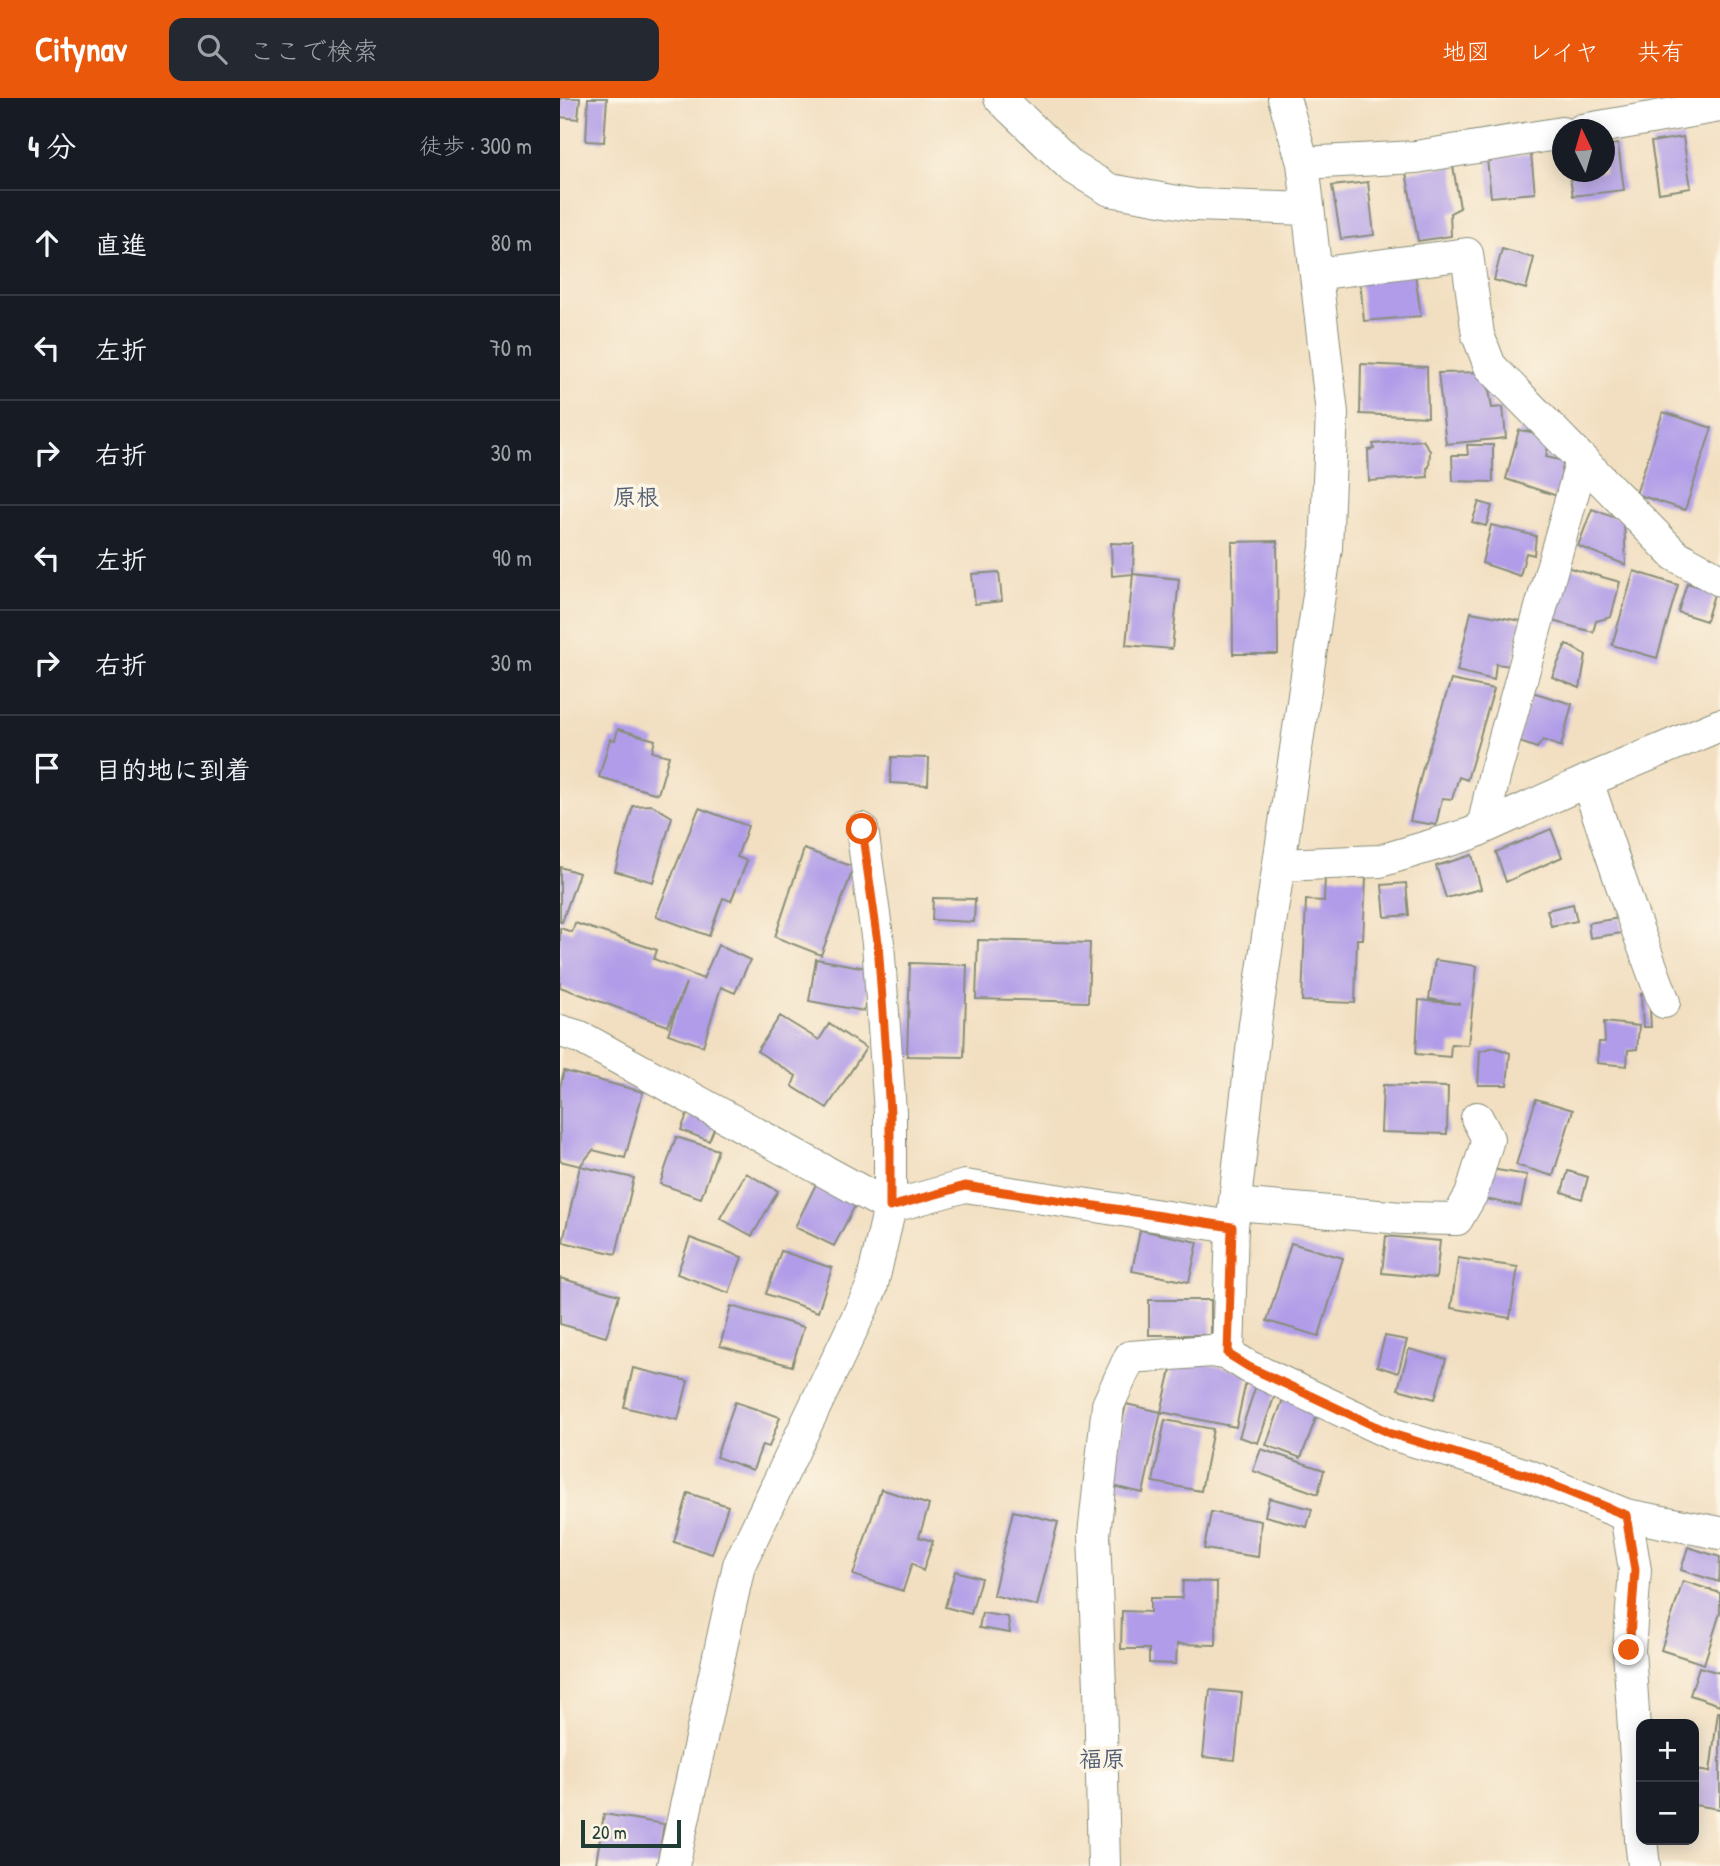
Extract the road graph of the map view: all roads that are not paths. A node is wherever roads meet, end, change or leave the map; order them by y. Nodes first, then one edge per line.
1 (1000, 98) edge
2 (1284, 98) edge
3 (1720, 106) edge
4 (1664, 107) edge
5 (1615, 121) edge
6 (1552, 135) edge
7 (1303, 163) junction
8 (1308, 209) junction
9 (1316, 274) junction
10 (1582, 460) junction
11 (1720, 580) edge
12 (1720, 724) edge
13 (1587, 781) junction
14 (1483, 828) junction
15 (862, 829) dead end
16 (1279, 865) junction
17 (1664, 1002) dead end
18 (560, 1031) edge
19 (1477, 1118) dead end
20 (890, 1207) junction
21 (1233, 1216) junction
22 (1228, 1354) junction
23 (1626, 1515) junction
24 (1720, 1533) edge
25 (1637, 1782) edge
26 (1642, 1845) edge
27 (673, 1866) edge
28 (1104, 1866) edge
29 (1644, 1866) edge

1 - 8 street
2 - 7 street
3 - 4 street
4 - 5 street
6 - 7 street
7 - 8 street
8 - 9 street
9 - 10 street
9 - 16 street
10 - 11 street
10 - 14 street
12 - 13 street
13 - 14 street
13 - 17 street
14 - 16 street
15 - 20 street
16 - 21 street
18 - 20 street
19 - 21 street
20 - 21 street
20 - 27 street
21 - 22 street
22 - 23 street
22 - 28 street
23 - 24 street
23 - 25 street
26 - 29 street

